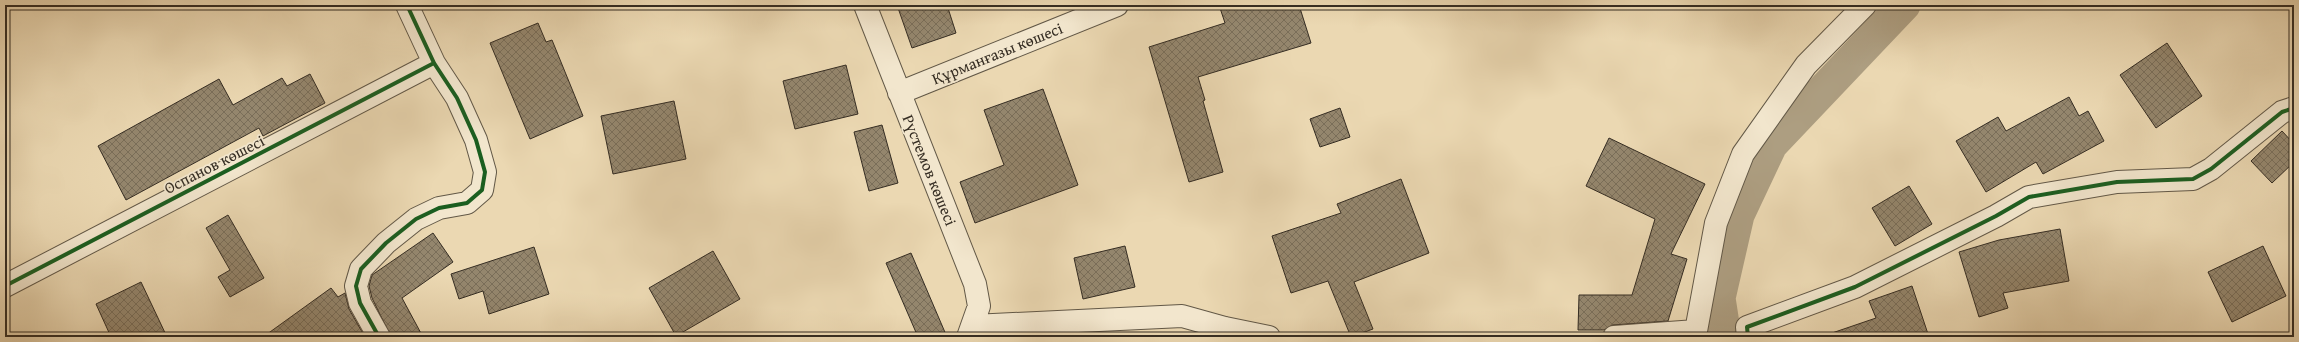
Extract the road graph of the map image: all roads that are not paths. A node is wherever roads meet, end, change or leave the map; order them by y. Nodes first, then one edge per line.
1 (407, 5) edge
2 (865, 5) edge
3 (1117, 5) edge
4 (1865, 5) edge
5 (434, 63) junction
6 (899, 93) junction
7 (2294, 108) edge
8 (5, 286) edge
9 (971, 332) edge
10 (1696, 334) edge
11 (379, 337) edge
12 (1270, 337) edge
13 (1614, 337) edge
14 (1748, 337) edge

1 - 5 street
2 - 6 street, Рүстемов көшесі
3 - 6 street, Құрманғазы көшесі
4 - 10 street
5 - 8 street, Оспанов көшесі
5 - 11 street
6 - 9 street, Рүстемов көшесі
7 - 14 street
9 - 12 street
10 - 13 street

